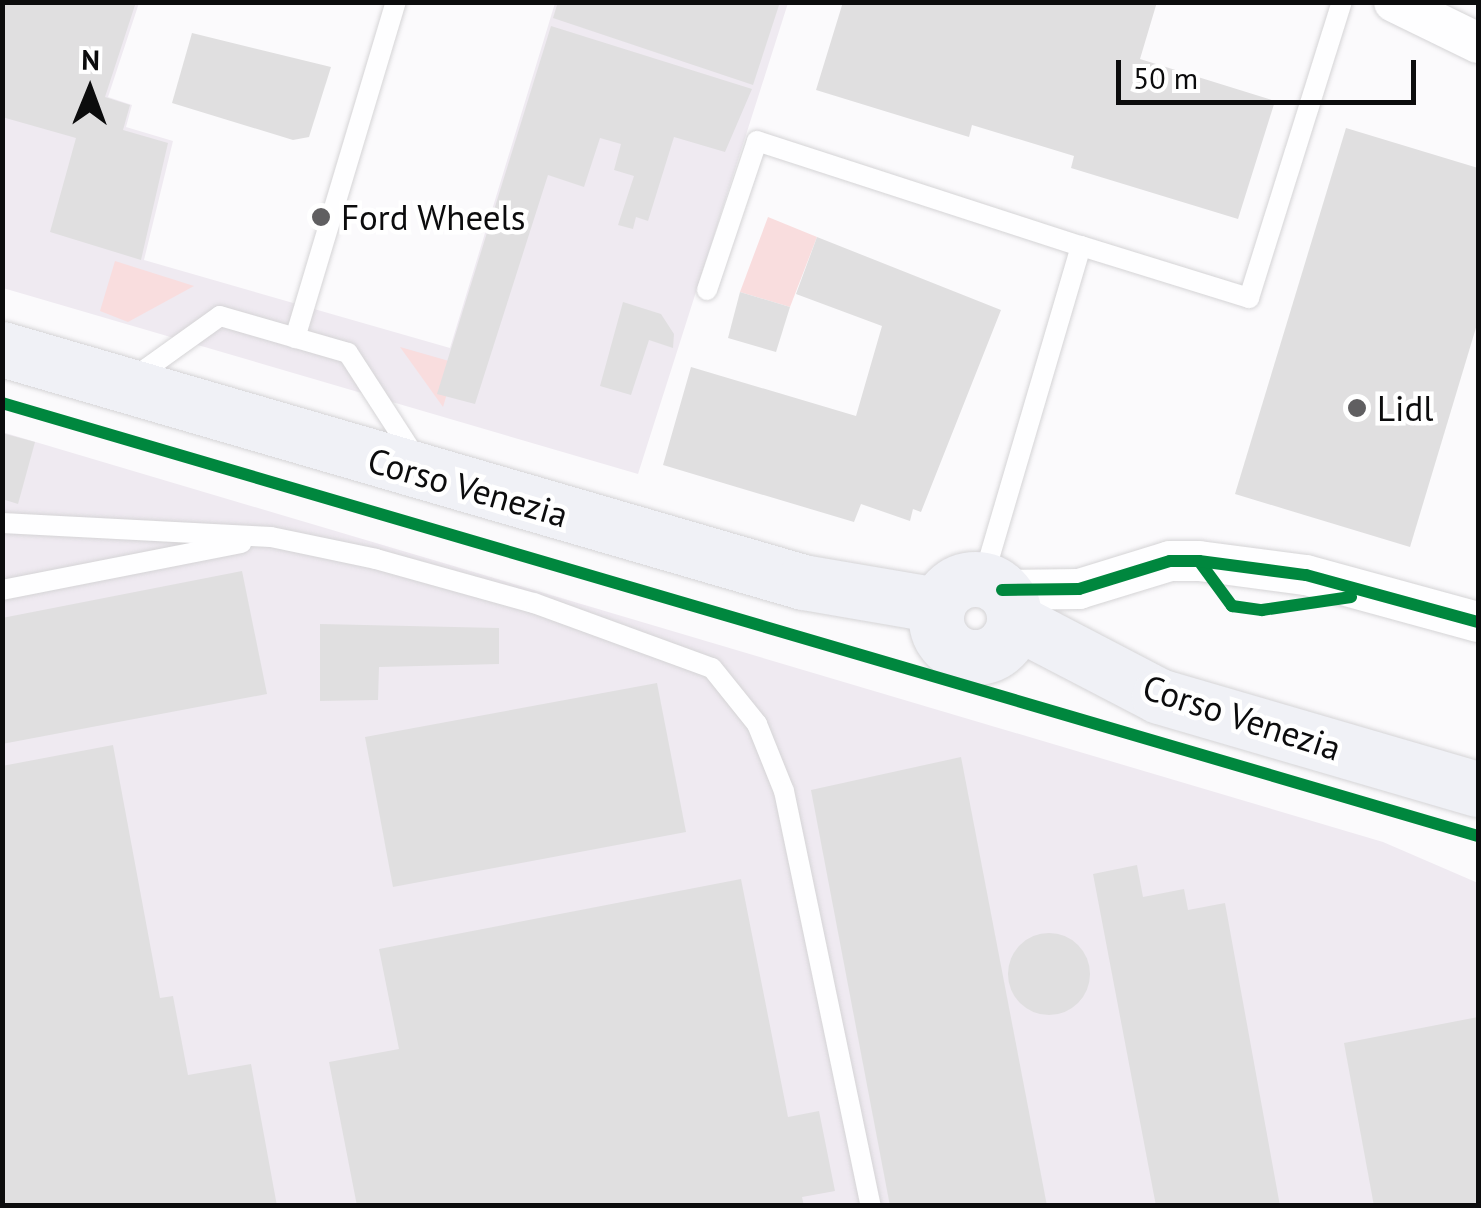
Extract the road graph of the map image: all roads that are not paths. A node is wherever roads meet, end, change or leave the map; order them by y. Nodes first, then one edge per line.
1 (396, 2) edge
2 (1342, 2) edge
3 (1394, 2) edge
4 (1478, 43) edge
5 (1082, 246) junction
6 (708, 290) dead end
7 (295, 338) junction
8 (2, 350) edge
9 (122, 385) junction
10 (428, 476) junction
11 (2, 523) edge
12 (266, 541) junction
13 (2, 590) edge
14 (984, 599) junction
15 (1478, 622) edge
16 (1478, 790) edge
17 (871, 1206) edge

1 - 7 lane
2 - 5 lane
3 - 4 street
5 - 6 lane
5 - 14 lane
7 - 9 lane
7 - 10 lane
8 - 9 main road, Corso Venezia
9 - 10 main road, Corso Venezia
10 - 14 main road, Corso Venezia
11 - 12 lane
12 - 13 lane
12 - 17 lane
14 - 15 street
14 - 16 main road, Corso Venezia

